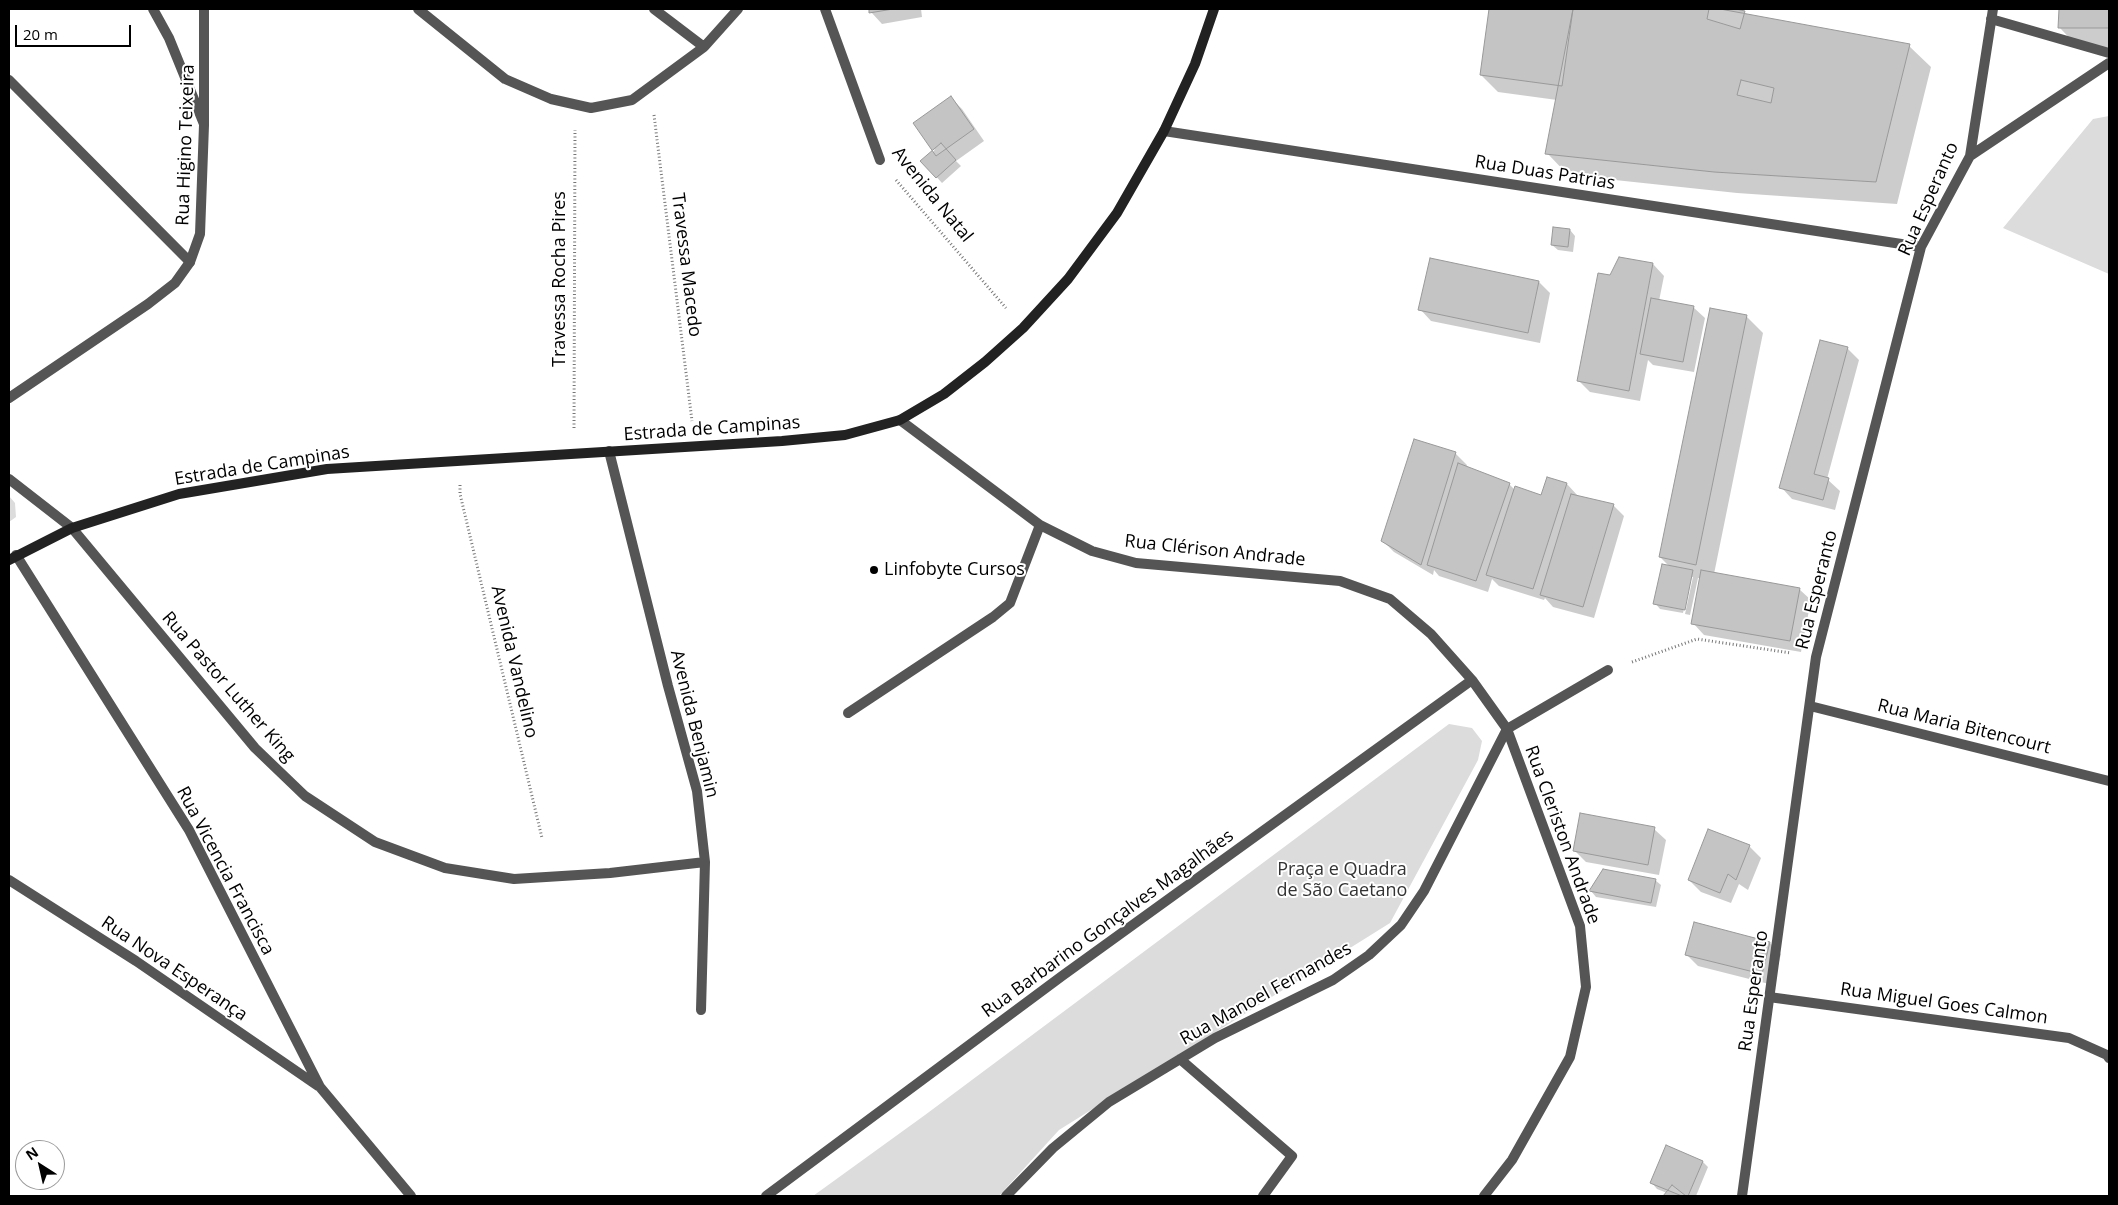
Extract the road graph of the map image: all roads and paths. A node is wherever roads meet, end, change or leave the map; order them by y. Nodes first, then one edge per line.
1 (152, 9) edge
2 (204, 9) edge
3 (418, 9) edge
4 (654, 9) edge
5 (738, 9) edge
6 (825, 9) edge
7 (1214, 9) edge
8 (1992, 14) edge
9 (704, 46) junction
10 (2109, 53) edge
11 (2109, 63) edge
12 (9, 80) edge
13 (650, 87) junction
14 (574, 104) junction
15 (204, 125) junction
16 (1164, 131) junction
17 (1970, 156) junction
18 (880, 160) joint
19 (1921, 248) junction
20 (190, 262) junction
21 (1023, 328) junction
22 (9, 398) edge
23 (900, 420) junction
24 (695, 446) junction
25 (609, 451) junction
26 (573, 454) junction
27 (9, 479) edge
28 (460, 494) dead end
29 (1040, 525) junction
30 (72, 528) junction
31 (12, 558) edge
32 (1816, 657) junction
33 (1608, 670) joint
34 (1472, 680) junction
35 (1810, 706) junction
36 (848, 714) dead end
37 (1507, 728) junction
38 (2109, 780) edge
39 (542, 838) dead end
40 (705, 862) junction
41 (9, 880) edge
42 (1770, 997) junction
43 (701, 1010) dead end
44 (2109, 1058) edge
45 (1180, 1059) junction
46 (320, 1087) junction
47 (411, 1196) edge
48 (766, 1196) edge
49 (1006, 1196) edge
50 (1263, 1196) edge
51 (1484, 1196) edge
52 (1742, 1196) edge

1 - 15 street
2 - 15 street, Rua Higino Teixeira
3 - 14 street
4 - 9 street
5 - 9 street
6 - 18 street, Avenida Natal
7 - 16 main road, Estrada de Campinas
8 - 10 street
8 - 17 street, Rua Esperanto
9 - 13 street
11 - 17 street
12 - 20 street
13 - 14 street
13 - 24 path, Travessa Macedo
14 - 26 path, Travessa Rocha Pires
15 - 20 street, Rua Higino Teixeira
16 - 19 street, Rua Duas Patrias
16 - 21 main road, Estrada de Campinas
17 - 19 street, Rua Esperanto
18 - 21 path, Avenida Natal
19 - 32 street, Rua Esperanto
20 - 22 street, Rua Higino Teixeira
21 - 23 main road, Estrada de Campinas
23 - 24 main road, Estrada de Campinas
23 - 29 street, Rua Clérison Andrade
24 - 25 main road, Estrada de Campinas
25 - 26 main road, Estrada de Campinas
25 - 40 street, Avenida Benjamin
26 - 30 main road, Estrada de Campinas
27 - 30 street, Rua Pastor Luther King
28 - 39 path, Avenida Vandelino
29 - 34 street, Rua Clérison Andrade
29 - 36 street
30 - 31 main road, Estrada de Campinas
30 - 40 street, Rua Pastor Luther King
31 - 46 street, Rua Vicencia Francisca
32 - 33 path
32 - 35 street, Rua Esperanto
33 - 37 street
34 - 37 street, Rua Clérison Andrade
34 - 48 street, Rua Barbarino Gonçalves Magalhães
35 - 38 street, Rua Maria Bitencourt
35 - 42 street, Rua Esperanto
37 - 45 street, Rua Manoel Fernandes
37 - 51 street, Rua Cleriston Andrade
40 - 43 street, Avenida Benjamin
41 - 46 street, Rua Nova Esperança
42 - 44 street, Rua Miguel Goes Calmon
42 - 52 street, Rua Esperanto
45 - 49 street, Rua Manoel Fernandes
45 - 50 street, Rua Manoel Fernandes
46 - 47 street, Rua Vicencia Francisca

